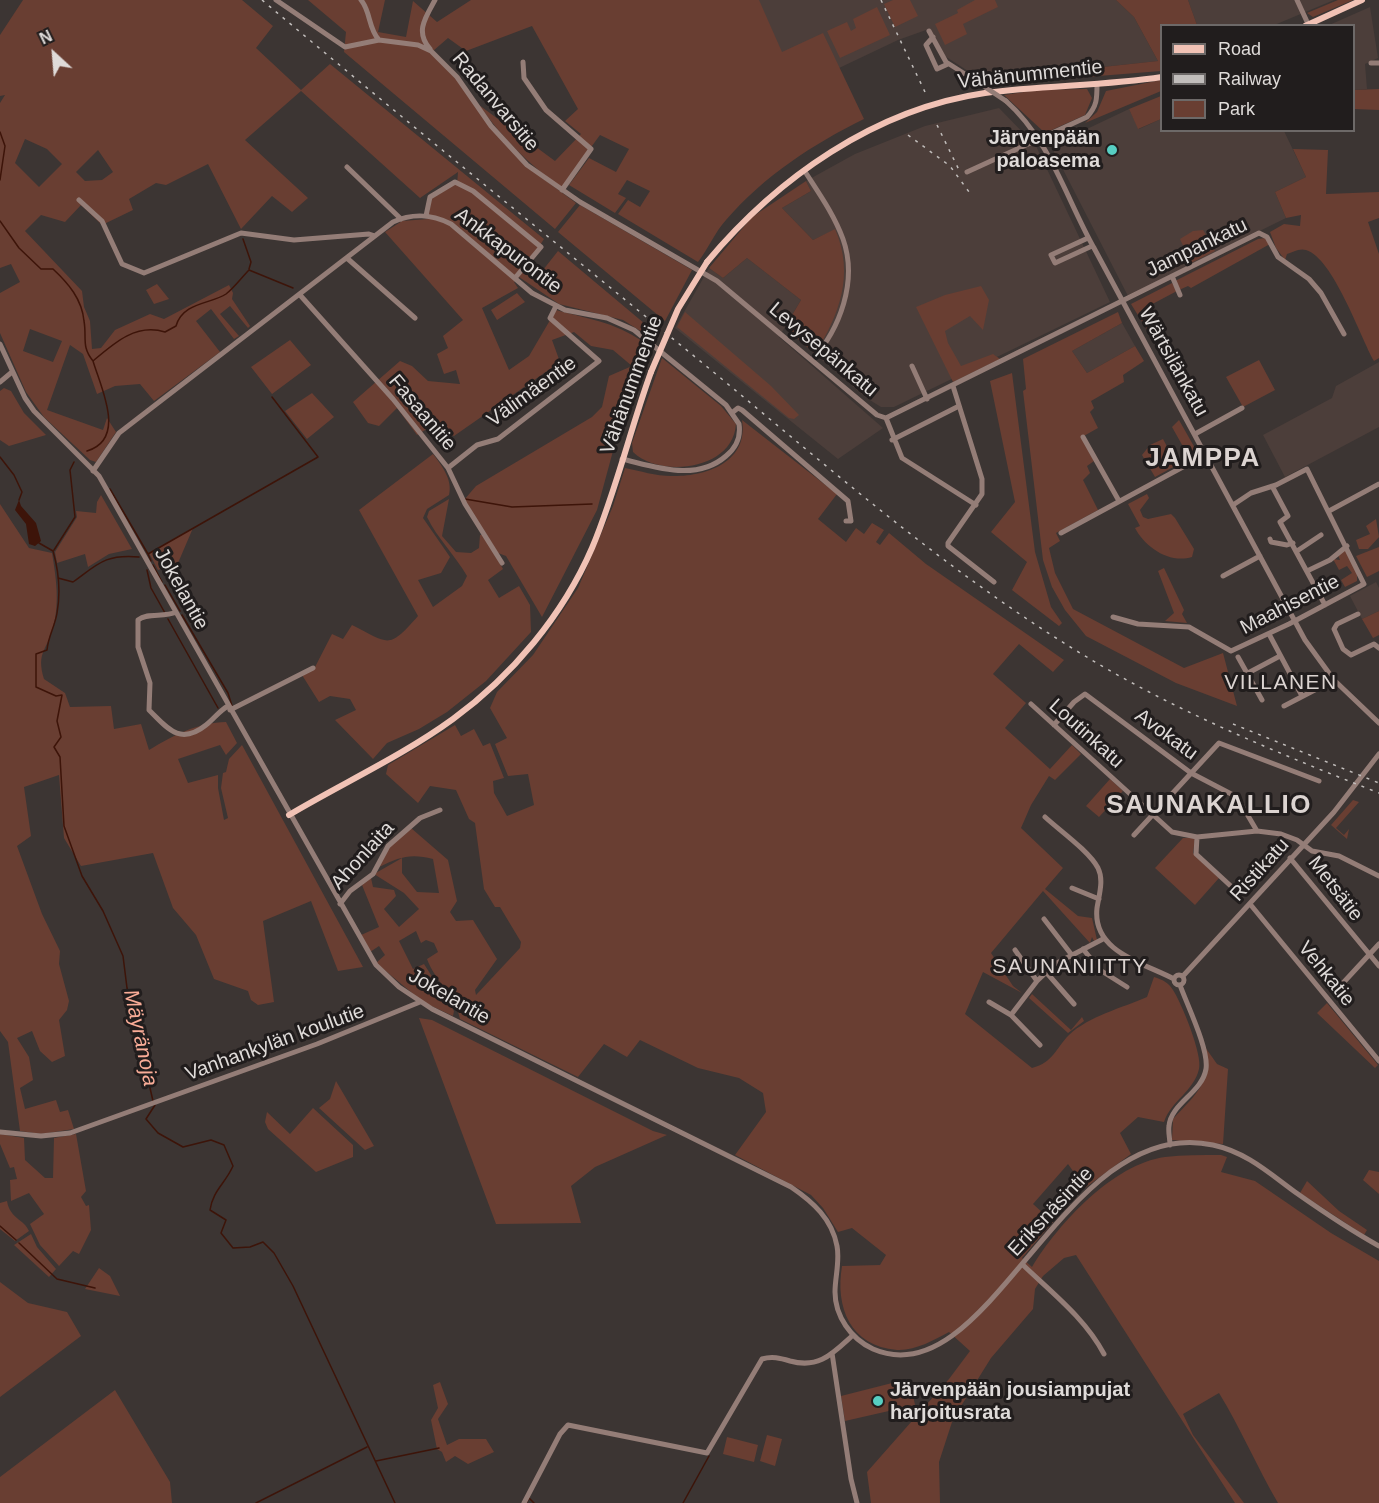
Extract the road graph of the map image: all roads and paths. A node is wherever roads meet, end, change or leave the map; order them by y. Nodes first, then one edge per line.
1 (276, 0) edge
2 (361, 0) edge
3 (435, 0) edge
4 (1297, 0) edge
5 (1362, 0) edge
6 (1307, 24) edge
7 (1309, 24) edge
8 (929, 31) dead end
9 (933, 37) junction
10 (379, 40) junction
11 (431, 51) junction
12 (523, 62) dead end
13 (1371, 63) dead end
14 (1379, 63) edge
15 (948, 64) junction
16 (1160, 77) edge
17 (1097, 84) junction
18 (1041, 140) junction
19 (347, 166) dead end
20 (804, 170) junction
21 (967, 172) dead end
22 (562, 190) junction
23 (79, 200) dead end
24 (580, 202) joint
25 (426, 216) junction
26 (401, 219) junction
27 (375, 236) junction
28 (1089, 238) junction
29 (1092, 246) junction
30 (348, 259) junction
31 (1172, 276) junction
32 (516, 278) junction
33 (300, 295) junction
34 (1180, 295) dead end
35 (1122, 302) junction
36 (556, 306) junction
37 (415, 318) dead end
38 (1344, 334) dead end
39 (0, 344) edge
40 (812, 360) junction
41 (912, 366) dead end
42 (12, 372) junction
43 (0, 382) edge
44 (953, 386) junction
45 (927, 399) junction
46 (959, 406) junction
47 (1242, 408) dead end
48 (732, 412) junction
49 (886, 418) junction
50 (1195, 434) junction
51 (1083, 437) dead end
52 (892, 440) junction
53 (1205, 455) junction
54 (622, 459) junction
55 (448, 468) junction
56 (93, 471) junction
57 (1379, 484) edge
58 (1272, 486) junction
59 (1119, 501) junction
60 (976, 505) junction
61 (1233, 506) junction
62 (1329, 511) junction
63 (846, 521) dead end
64 (1060, 533) dead end
65 (1321, 535) dead end
66 (1270, 539) dead end
67 (1293, 543) junction
68 (1347, 546) junction
69 (1297, 551) junction
70 (1260, 556) junction
71 (502, 563) dead end
72 (1307, 571) junction
73 (1223, 576) dead end
74 (994, 582) dead end
75 (1325, 605) junction
76 (176, 612) junction
77 (1358, 614) dead end
78 (1113, 616) dead end
79 (1295, 621) junction
80 (1269, 634) junction
81 (1377, 646) edge
82 (1280, 656) junction
83 (1239, 657) dead end
84 (313, 668) dead end
85 (1248, 673) junction
86 (1334, 680) junction
87 (1302, 696) junction
88 (1262, 700) dead end
89 (1031, 704) dead end
90 (1284, 706) dead end
91 (229, 708) junction
92 (1379, 723) edge
93 (1054, 725) junction
94 (1379, 754) edge
95 (1191, 773) junction
96 (1319, 782) dead end
97 (440, 810) dead end
98 (289, 815) junction
99 (1152, 815) junction
100 (1045, 817) dead end
101 (1257, 831) junction
102 (1134, 835) dead end
103 (1197, 837) junction
104 (1303, 844) junction
105 (1290, 858) junction
106 (1379, 876) edge
107 (1072, 888) dead end
108 (1234, 889) dead end
109 (1099, 899) junction
110 (340, 904) junction
111 (1250, 904) junction
112 (1044, 919) dead end
113 (1103, 939) junction
114 (1379, 944) edge
115 (1083, 949) junction
116 (1015, 950) dead end
117 (1071, 954) junction
118 (1369, 955) junction
119 (1379, 966) edge
120 (1046, 972) junction
121 (1182, 976) junction
122 (1174, 979) junction
123 (1037, 981) junction
124 (1343, 983) dead end
125 (1180, 985) junction
126 (1127, 987) dead end
127 (420, 1002) junction
128 (989, 1002) dead end
129 (1074, 1004) dead end
130 (1011, 1014) junction
131 (1040, 1045) dead end
132 (1379, 1061) edge
133 (0, 1132) edge
134 (1170, 1145) junction
135 (1379, 1246) edge
136 (1023, 1264) junction
137 (853, 1335) junction
138 (832, 1353) junction
139 (1104, 1354) dead end
140 (524, 1503) edge
141 (857, 1503) edge

1 - 10 street, Radanvarsitie
2 - 10 street
3 - 11 street
4 - 6 street
5 - 7 main road
8 - 9 street, Wärtsilänkatu
9 - 15 street, Wärtsilänkatu
9 - 15 street
10 - 11 street, Radanvarsitie
11 - 22 street, Radanvarsitie
12 - 22 street
13 - 14 street
15 - 18 street, Wärtsilänkatu, bridge
16 - 17 main road, Vähänummentie
17 - 18 street
17 - 20 main road, Vähänummentie
18 - 21 street
18 - 28 street, Wärtsilänkatu
19 - 26 street
20 - 40 street
20 - 54 main road, Vähänummentie, bridge
22 - 24 street, Radanvarsitie
23 - 27 street
24 - 40 street, Levysepänkatu
25 - 26 street, Ankkapurontie
25 - 32 street, Ankkapurontie
25 - 32 street
26 - 27 street, Ankkapurontie
27 - 30 street, Ankkapurontie
28 - 29 street, Wärtsilänkatu
28 - 29 street
29 - 35 street, Wärtsilänkatu
30 - 33 street, Ankkapurontie
30 - 37 street
31 - 34 street
31 - 35 street, Jampankatu
31 - 38 street, Jampankatu
32 - 36 street, Ankkapurontie
33 - 55 street, Fasaanitie
33 - 56 street, Ankkapurontie
35 - 44 street, Levysepänkatu
35 - 50 street, Wärtsilänkatu
36 - 48 street, Ankkapurontie
36 - 55 street, Välimäentie
39 - 42 street, Jokelantie
40 - 49 street, Levysepänkatu
41 - 45 street
42 - 43 street
42 - 56 street, Jokelantie
44 - 45 street, Levysepänkatu
44 - 46 street
45 - 49 street, Levysepänkatu
46 - 52 street
46 - 60 street
47 - 50 street
48 - 54 street
48 - 63 street, Ankkapurontie
49 - 52 street
50 - 53 street, Wärtsilänkatu
51 - 59 street
52 - 60 street
53 - 59 street
53 - 61 street, Wärtsilänkatu
54 - 98 main road, Vähänummentie
55 - 71 street, Fasaanitie
56 - 76 street, Jokelantie
57 - 62 street
58 - 61 street
58 - 62 street
58 - 67 street
59 - 64 street
60 - 74 street
61 - 70 street, Wärtsilänkatu
62 - 68 street
65 - 69 street
66 - 67 street
67 - 69 street
68 - 72 street
68 - 75 street, Maahisentie
69 - 72 street
70 - 73 street
70 - 79 street, Wärtsilänkatu
72 - 75 street
75 - 79 street, Maahisentie
76 - 91 street, Jokelantie
76 - 91 street
77 - 81 street
78 - 80 street, Maahisentie
79 - 80 street, Maahisentie
79 - 86 street, Wärtsilänkatu
80 - 82 street
82 - 85 street
82 - 87 street
83 - 85 street
84 - 91 street
85 - 88 street
86 - 87 street
86 - 92 street, Wärtsilänkatu
87 - 90 street
89 - 93 street, Loutinkatu
91 - 98 street, Jokelantie
93 - 95 street, Avokatu
93 - 99 street, Loutinkatu
94 - 104 street, Ristikatu
95 - 96 street
95 - 99 street
95 - 101 street, Avokatu
97 - 110 street, Ahonlaita
98 - 110 street, Jokelantie
99 - 102 street
99 - 103 street, Loutinkatu
100 - 109 street
101 - 103 street, Loutinkatu
101 - 104 street, Loutinkatu
103 - 108 street
104 - 105 street, Ristikatu
104 - 106 street, Loutinkatu
105 - 111 street, Ristikatu
105 - 118 street, Metsätie
107 - 109 street
109 - 113 street
110 - 127 street, Jokelantie
111 - 121 street, Ristikatu
111 - 132 street, Vehkatie
112 - 117 street
113 - 115 street
113 - 122 street
114 - 118 street
115 - 117 street
115 - 126 street
116 - 123 street
117 - 120 street
118 - 119 street, Metsätie
118 - 124 street
120 - 123 street
120 - 129 street
121 - 122 street
121 - 125 street
122 - 125 street
123 - 130 street
125 - 134 street
127 - 133 street, Vanhankylän koulutie
127 - 137 street, Jokelantie
128 - 130 street
130 - 131 street
134 - 135 street, Eriksnäsintie
134 - 136 street, Eriksnäsintie
136 - 137 street, Eriksnäsintie
136 - 139 street
137 - 138 street
138 - 140 street
138 - 141 street

